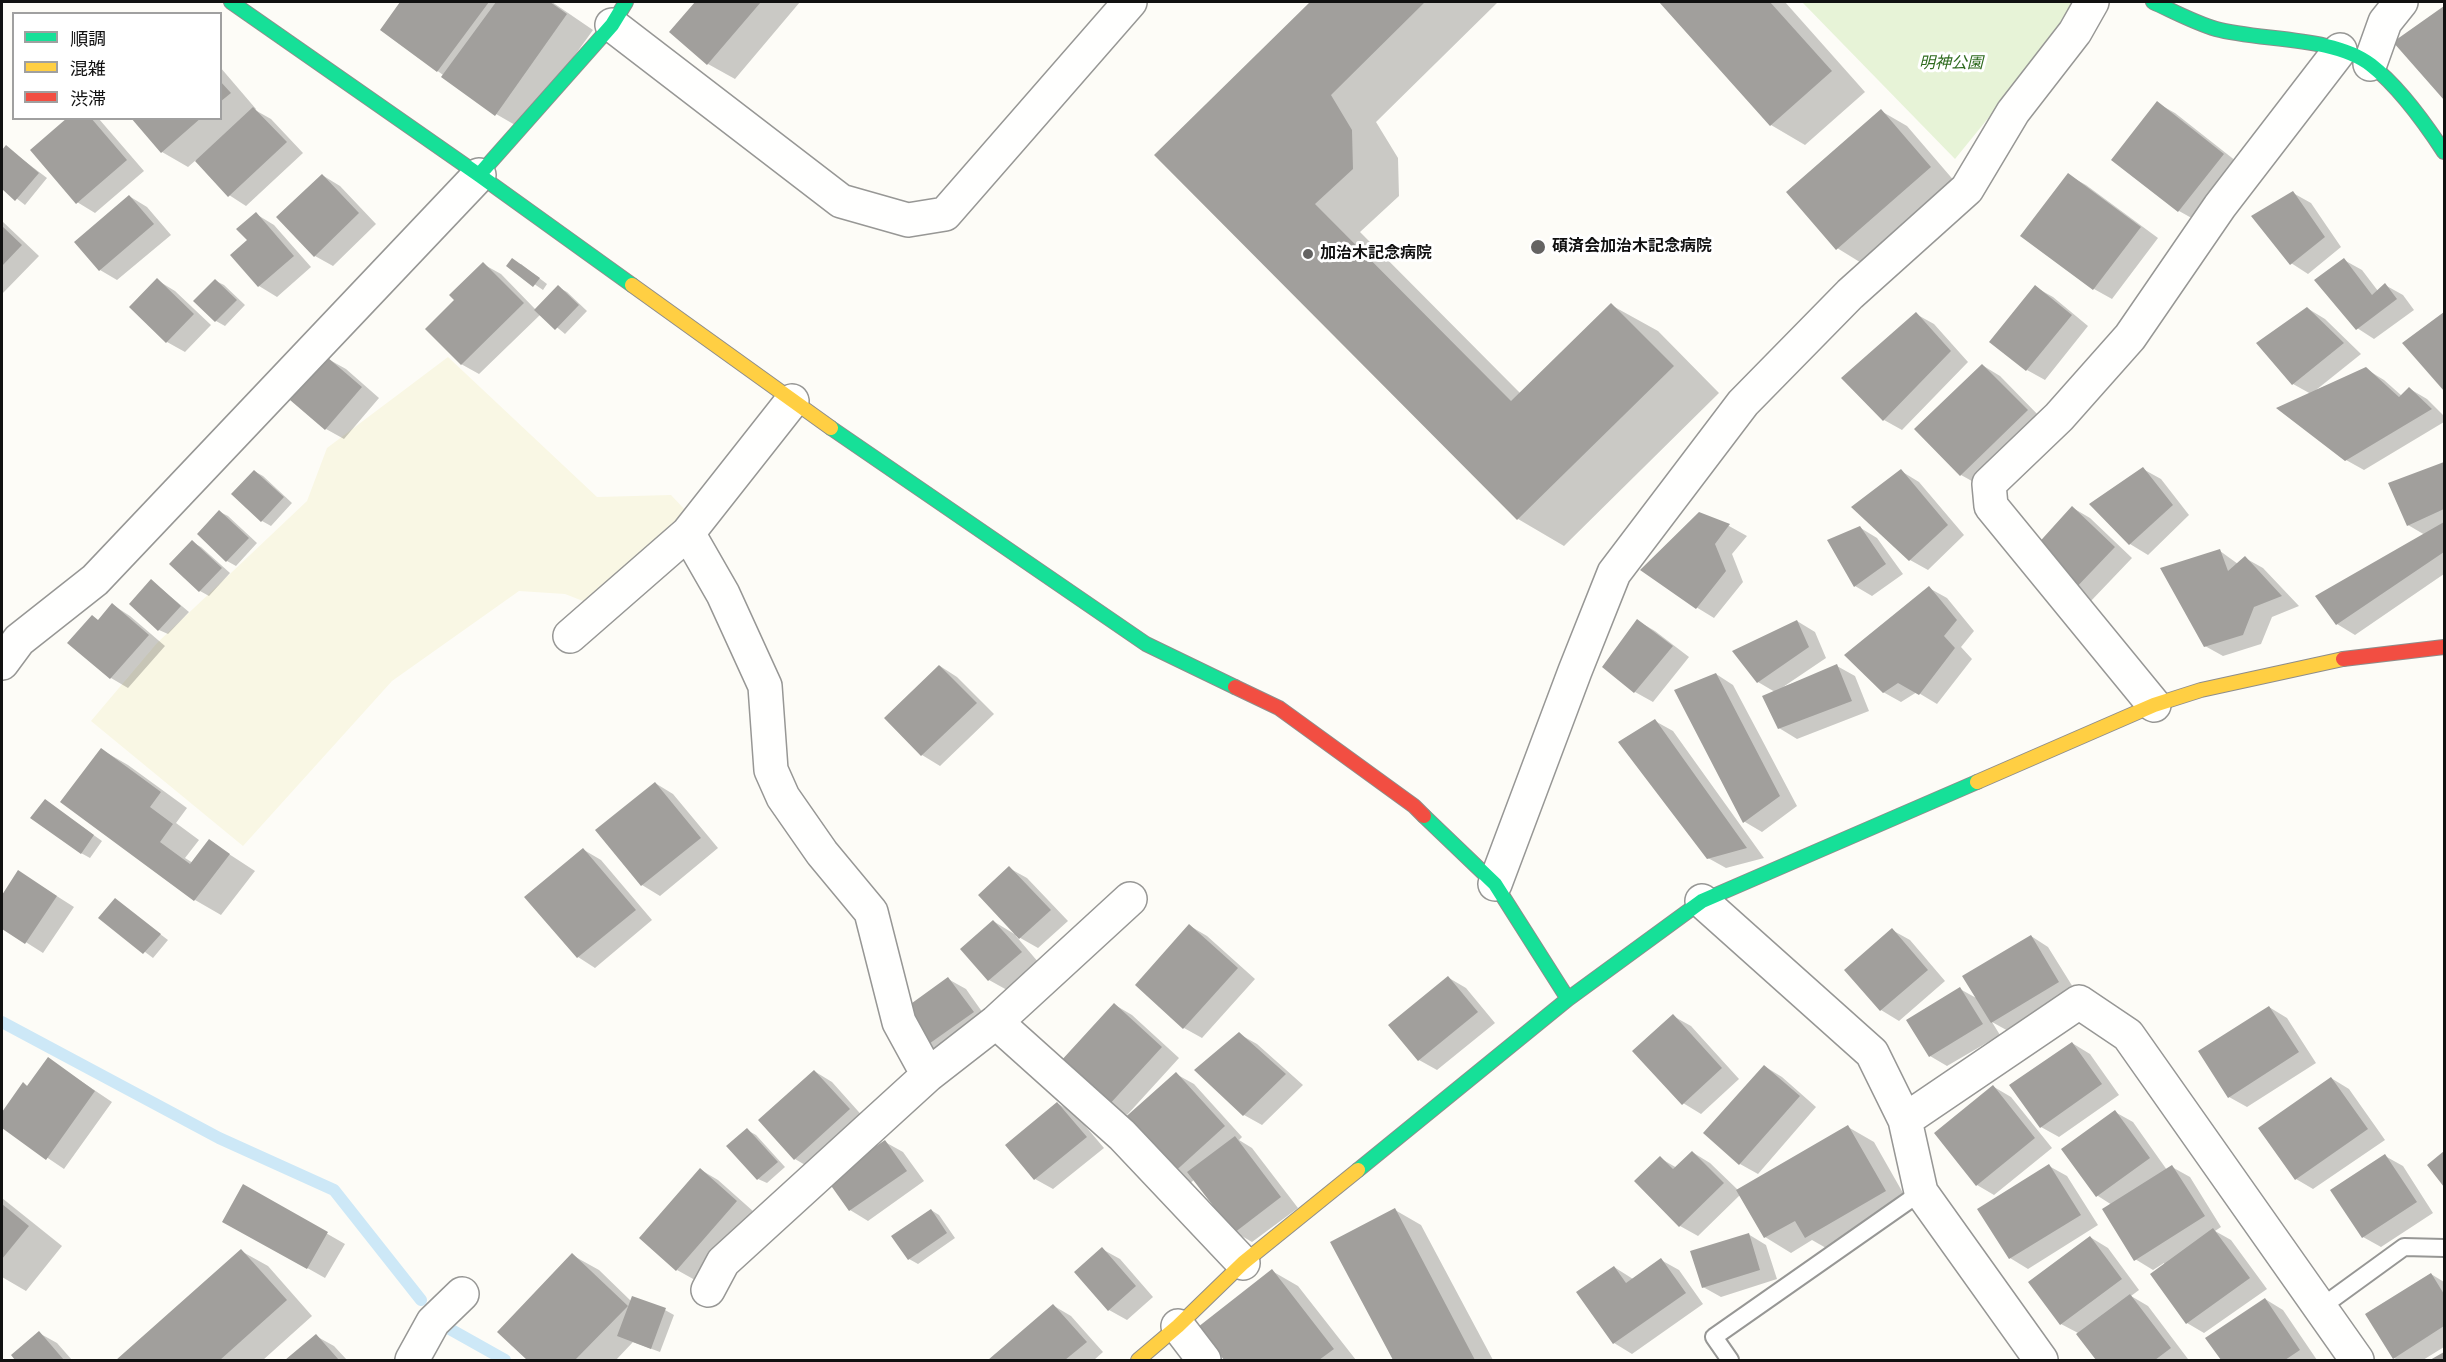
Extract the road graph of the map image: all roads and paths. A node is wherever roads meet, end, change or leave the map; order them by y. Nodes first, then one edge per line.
1 (231, 2) edge
2 (1130, 2) edge
3 (2092, 2) edge
4 (2153, 2) edge
5 (2401, 2) edge
6 (619, 13) edge
7 (2340, 50) junction
8 (2370, 64) junction
9 (2445, 152) edge
10 (479, 175) junction
11 (792, 401) junction
12 (688, 533) junction
13 (570, 636) dead end
14 (2445, 646) edge
15 (2, 663) edge
16 (2154, 705) junction
17 (1495, 884) junction
18 (1130, 899) dead end
19 (1702, 901) junction
20 (1568, 999) junction
21 (996, 1022) junction
22 (928, 1075) junction
23 (1905, 1119) junction
24 (1922, 1192) junction
25 (2445, 1248) edge
26 (1243, 1263) junction
27 (708, 1290) dead end
28 (462, 1294) dead end
29 (2320, 1308) junction
30 (1178, 1326) junction
31 (412, 1360) edge
32 (1138, 1360) edge
33 (1204, 1360) edge
34 (1730, 1360) edge
35 (2041, 1360) edge
36 (2357, 1360) edge

1 - 10 street
2 - 6 street
3 - 17 street
4 - 7 street
5 - 8 street
6 - 10 street
7 - 8 street
7 - 16 street
8 - 9 street
10 - 11 street
10 - 15 street
11 - 12 street
11 - 17 street
12 - 13 street
12 - 22 street
14 - 16 street
16 - 19 street
17 - 20 street
18 - 21 street
19 - 20 street
19 - 23 street
20 - 26 street
21 - 22 street
21 - 26 street
22 - 27 street
23 - 24 street
23 - 29 street
24 - 34 lane
24 - 35 street
25 - 29 lane
26 - 30 street
28 - 31 street
29 - 36 street
30 - 32 street
30 - 33 street

